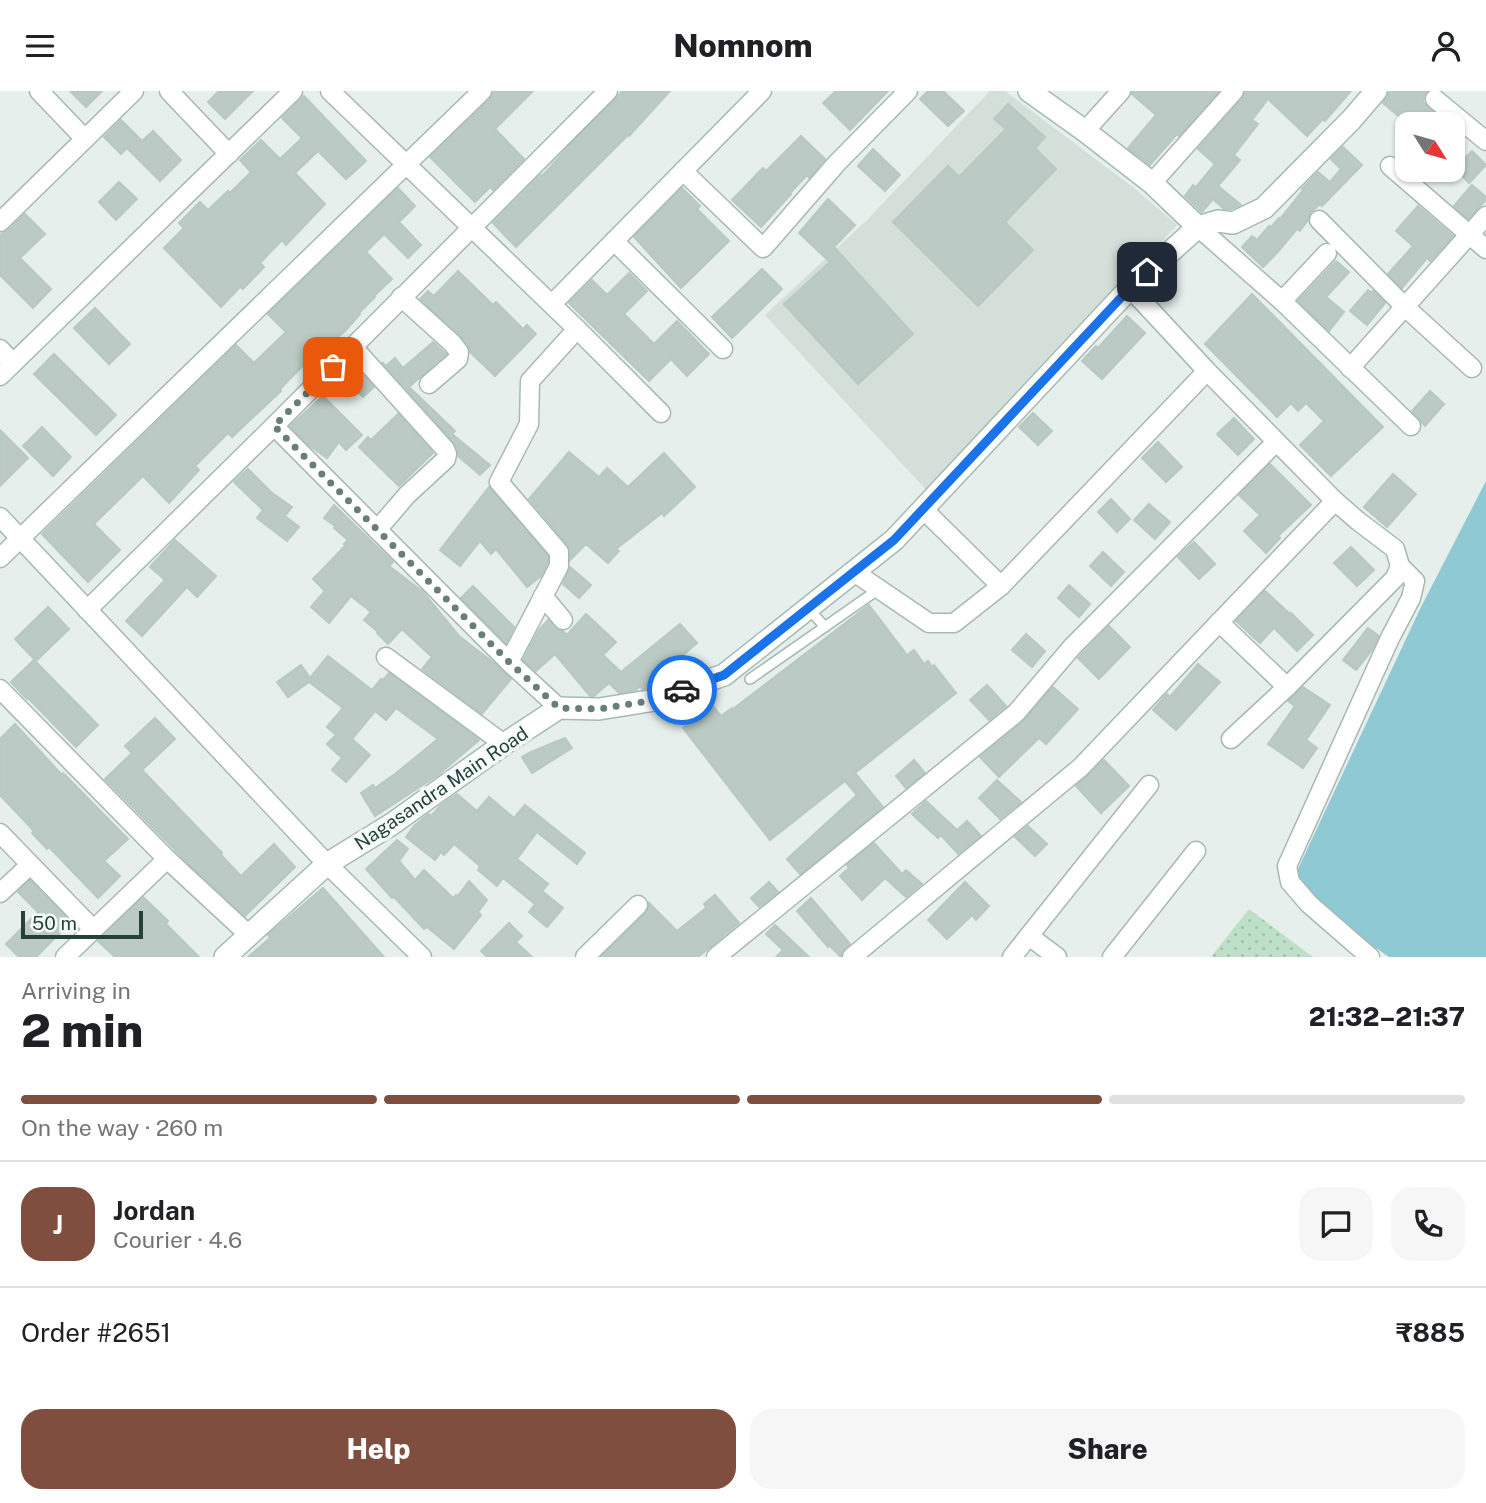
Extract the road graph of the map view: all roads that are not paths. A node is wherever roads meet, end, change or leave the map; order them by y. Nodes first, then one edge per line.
1 (39, 91) edge
2 (134, 91) edge
3 (169, 91) edge
4 (293, 91) edge
5 (330, 91) edge
6 (482, 91) edge
7 (608, 91) edge
8 (762, 91) edge
9 (908, 91) edge
10 (1029, 91) edge
11 (1121, 91) edge
12 (1234, 91) edge
13 (1376, 91) edge
14 (1436, 99) dead end
15 (1085, 131) junction
16 (85, 139) junction
17 (1486, 141) edge
18 (229, 153) junction
19 (406, 164) junction
20 (1390, 166) dead end
21 (683, 171) junction
22 (1152, 183) junction
23 (1486, 216) edge
24 (1319, 220) dead end
25 (0, 222) edge
26 (471, 227) junction
27 (1198, 227) junction
28 (1469, 233) junction
29 (614, 241) junction
30 (1486, 249) edge
31 (1328, 253) dead end
32 (1130, 288) junction
33 (401, 297) junction
34 (1282, 301) junction
35 (552, 304) junction
36 (1404, 306) junction
37 (577, 329) junction
38 (353, 347) junction
39 (0, 349) edge
40 (723, 349) dead end
41 (13, 363) junction
42 (1350, 368) junction
43 (1472, 368) dead end
44 (1207, 371) junction
45 (0, 376) edge
46 (429, 384) dead end
47 (662, 413) dead end
48 (274, 426) junction
49 (1412, 426) dead end
50 (1276, 442) junction
51 (1335, 501) junction
52 (923, 509) junction
53 (0, 517) edge
54 (377, 530) junction
55 (21, 538) junction
56 (0, 558) edge
57 (1400, 566) junction
58 (854, 572) junction
59 (1001, 586) junction
60 (879, 589) junction
61 (544, 596) junction
62 (808, 608) junction
63 (87, 610) junction
64 (564, 620) dead end
65 (1219, 622) junction
66 (825, 627) junction
67 (386, 657) dead end
68 (509, 662) junction
69 (750, 679) dead end
70 (1287, 687) junction
71 (1, 691) edge
72 (559, 708) junction
73 (1231, 739) dead end
74 (504, 744) junction
75 (1149, 785) dead end
76 (0, 834) edge
77 (1196, 851) dead end
78 (167, 859) junction
79 (327, 864) junction
80 (30, 865) junction
81 (0, 893) edge
82 (638, 905) dead end
83 (93, 929) junction
84 (249, 935) junction
85 (1029, 936) junction
86 (416, 955) edge
87 (65, 957) edge
88 (225, 957) edge
89 (585, 957) edge
90 (716, 957) edge
91 (852, 957) edge
92 (1012, 957) edge
93 (1057, 957) edge
94 (1112, 957) edge
95 (1370, 957) edge

1 - 16 street
2 - 16 street
3 - 18 street
4 - 18 street
5 - 19 street
6 - 19 street
7 - 26 street
8 - 21 street
9 - 21 street
10 - 15 street
11 - 15 street
12 - 22 street
13 - 27 street
14 - 17 street
15 - 22 street
16 - 25 street
18 - 41 street
19 - 26 street
19 - 55 street
20 - 28 street
21 - 29 street
22 - 27 street
23 - 28 street
24 - 36 street
26 - 33 street
26 - 35 street
27 - 32 street
27 - 34 street
28 - 30 street
28 - 36 street
29 - 35 street
29 - 40 street
31 - 34 street
32 - 44 street
32 - 52 street
33 - 38 street
33 - 46 street
34 - 42 street
35 - 37 street
36 - 42 street
36 - 43 street
37 - 47 street
37 - 61 street
38 - 48 street
38 - 54 street
39 - 41 street
41 - 45 street
42 - 49 street
44 - 50 street
44 - 59 street
48 - 54 street
48 - 63 street
50 - 51 street
50 - 90 street
51 - 57 street
51 - 65 street
52 - 58 street
52 - 59 street
53 - 55 street
54 - 68 street
55 - 56 street
55 - 63 street
57 - 70 street
57 - 95 street
58 - 60 street
58 - 62 street
59 - 60 street
60 - 66 lane
61 - 64 street
61 - 68 street
62 - 66 lane
62 - 72 street
63 - 79 street
65 - 70 street
65 - 91 street
66 - 69 lane
67 - 74 street
68 - 72 street
70 - 73 street
71 - 78 street
72 - 74 street, Nagasandra Main Road
74 - 79 street, Nagasandra Main Road
75 - 85 street
76 - 80 street
77 - 94 street
78 - 83 street
78 - 84 street
79 - 84 street, Nagasandra Main Road
79 - 86 street
80 - 81 street
80 - 83 street
82 - 89 street
83 - 87 street
84 - 88 street, Nagasandra Main Road
85 - 92 street
85 - 93 street

